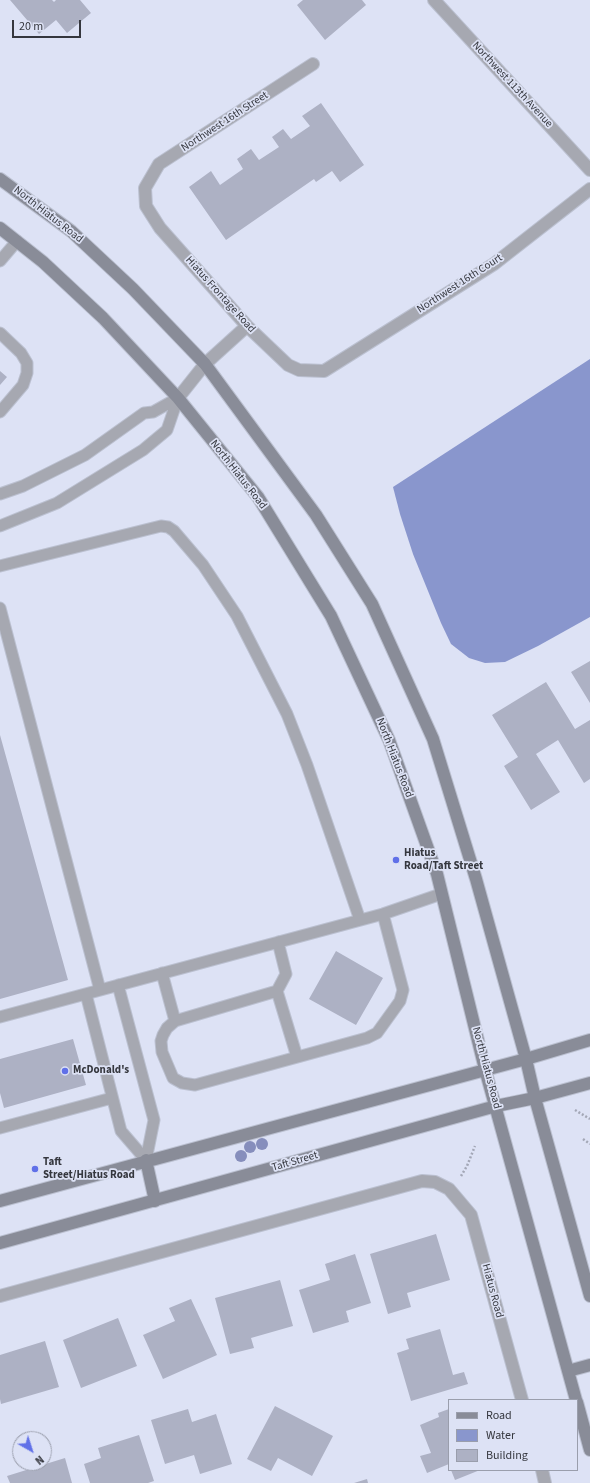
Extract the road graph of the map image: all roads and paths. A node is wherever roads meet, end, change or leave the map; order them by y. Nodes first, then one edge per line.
1 (434, 0) edge
2 (313, 64) dead end
3 (590, 170) edge
4 (0, 179) edge
5 (145, 188) joint
6 (590, 189) edge
7 (0, 228) edge
8 (17, 241) junction
9 (0, 262) edge
10 (247, 326) junction
11 (0, 333) edge
12 (205, 364) junction
13 (324, 371) joint
14 (178, 398) junction
15 (0, 412) edge
16 (0, 494) edge
17 (0, 526) edge
18 (0, 566) edge
19 (0, 608) edge
20 (441, 894) junction
21 (383, 914) junction
22 (360, 920) junction
23 (278, 942) junction
24 (162, 973) junction
25 (118, 985) junction
26 (100, 990) junction
27 (278, 991) junction
28 (86, 994) junction
29 (0, 1017) edge
30 (175, 1020) junction
31 (590, 1040) edge
32 (297, 1057) junction
33 (526, 1059) junction
34 (485, 1069) junction
35 (590, 1082) edge
36 (112, 1098) junction
37 (535, 1098) junction
38 (496, 1106) junction
39 (575, 1110) dead end
40 (590, 1119) edge
41 (0, 1128) edge
42 (582, 1139) dead end
43 (590, 1144) edge
44 (475, 1146) dead end
45 (146, 1160) junction
46 (459, 1179) dead end
47 (0, 1201) edge
48 (155, 1201) junction
49 (0, 1243) edge
50 (0, 1296) edge
51 (590, 1296) edge
52 (590, 1365) edge
53 (568, 1371) junction
54 (522, 1399) edge
55 (576, 1399) edge
56 (578, 1405) edge
57 (590, 1450) edge
58 (542, 1471) edge
59 (545, 1483) edge

1 - 3 street, Northwest 113th Avenue
2 - 5 street, Northwest 16th Street
4 - 12 main road, North Hiatus Road
5 - 10 street, Hiatus Frontage Road
6 - 13 street, Northwest 16th Court
7 - 8 main road, North Hiatus Road
8 - 9 lane
8 - 14 main road, North Hiatus Road
10 - 12 street
10 - 13 street, Hiatus Frontage Road
11 - 15 lane
12 - 14 street
12 - 33 main road, North Hiatus Road
14 - 16 lane
14 - 17 lane
14 - 20 main road, North Hiatus Road
18 - 22 lane
19 - 26 lane
20 - 21 lane
20 - 34 main road, North Hiatus Road
21 - 22 lane
21 - 32 lane
22 - 23 lane
23 - 24 lane
23 - 27 lane
24 - 25 lane
24 - 30 lane
25 - 26 lane
25 - 45 lane
26 - 28 lane
27 - 30 lane
27 - 32 lane
28 - 29 lane
28 - 36 lane
30 - 32 lane
31 - 33 main road
33 - 34 main road
33 - 37 main road, North Hiatus Road
34 - 38 main road, North Hiatus Road
34 - 45 main road
35 - 37 main road, Taft Street
36 - 41 lane
36 - 45 lane
37 - 38 main road, Taft Street
37 - 51 main road, North Hiatus Road
38 - 48 main road, Taft Street
38 - 53 main road, North Hiatus Road
39 - 40 path
42 - 43 path
44 - 46 path
45 - 47 main road
45 - 48 main road
48 - 49 main road, Taft Street
50 - 54 street, Hiatus Road
52 - 53 main road
53 - 55 main road, North Hiatus Road
56 - 57 main road, North Hiatus Road
58 - 59 street

